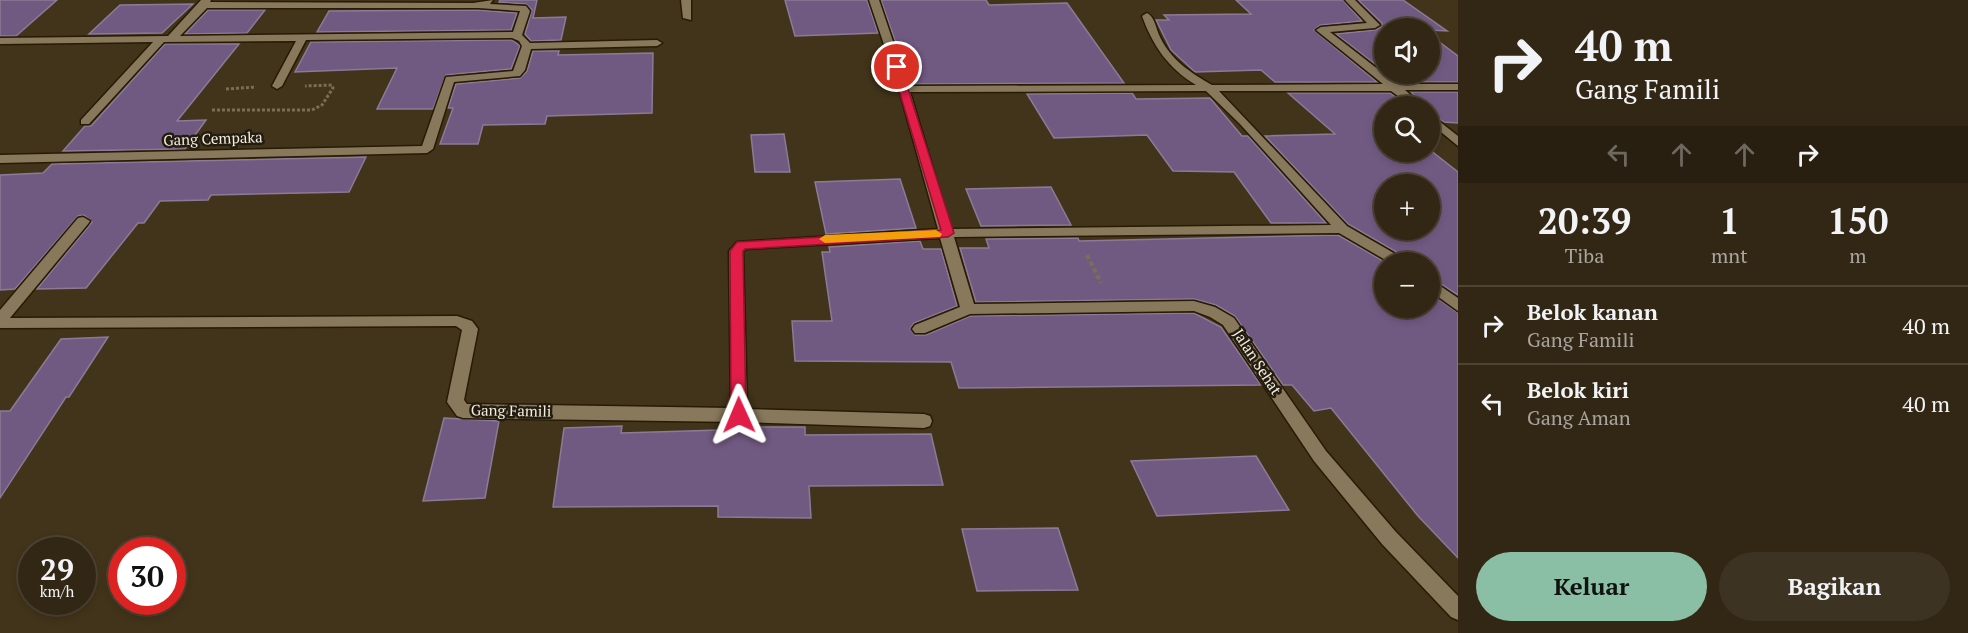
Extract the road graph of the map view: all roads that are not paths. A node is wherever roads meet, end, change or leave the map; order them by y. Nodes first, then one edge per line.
1 (686, 0) edge
2 (874, 0) edge
3 (1350, 0) edge
4 (205, 3) edge
5 (484, 3) edge
6 (1147, 16) dead end
7 (688, 18) dead end
8 (517, 36) junction
9 (167, 38) junction
10 (302, 39) junction
11 (0, 41) edge
12 (657, 43) dead end
13 (527, 46) junction
14 (277, 86) dead end
15 (1208, 87) junction
16 (1395, 87) junction
17 (1458, 87) edge
18 (904, 89) junction
19 (1406, 96) edge
20 (85, 122) dead end
21 (1440, 126) edge
22 (1458, 142) edge
23 (0, 159) edge
24 (82, 221) dead end
25 (1342, 228) junction
26 (948, 233) junction
27 (1382, 252) edge
28 (1440, 292) edge
29 (1458, 306) edge
30 (968, 309) junction
31 (0, 322) edge
32 (920, 329) dead end
33 (739, 415) junction
34 (924, 421) dead end
35 (1458, 610) edge

1 - 7 street
2 - 18 street
3 - 16 street
4 - 5 street
4 - 9 street
5 - 8 street
6 - 15 street
8 - 10 street
8 - 13 street
9 - 10 street
9 - 11 street
9 - 20 street
10 - 14 street
12 - 13 street
13 - 23 street, Gang Cempaka
15 - 16 street
15 - 18 street
15 - 25 street
16 - 17 street
16 - 19 street
18 - 26 street
21 - 22 street
24 - 31 street
25 - 26 street
25 - 27 street
26 - 30 street
26 - 33 street
28 - 29 street
30 - 32 street
30 - 35 street, Jalan Sehat
31 - 33 street, Gang Famili
33 - 34 street

